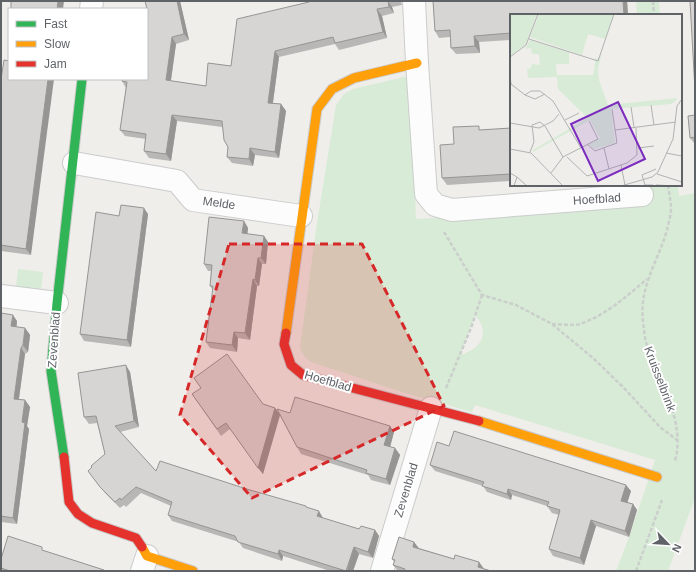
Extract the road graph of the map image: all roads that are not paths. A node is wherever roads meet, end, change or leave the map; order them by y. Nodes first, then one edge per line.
1 (414, 1) edge
2 (417, 63) junction
3 (82, 80) edge
4 (74, 163) junction
5 (642, 195) dead end
6 (301, 216) junction
7 (1, 296) edge
8 (56, 303) junction
9 (434, 409) junction
10 (657, 477) dead end
11 (145, 564) edge
12 (193, 571) edge
13 (382, 571) edge

1 - 2 street
2 - 5 street, Hoefblad
2 - 6 street, Hoefblad
3 - 4 street, Zevenblad
4 - 6 street, Melde
4 - 8 street, Zevenblad
6 - 9 street, Hoefblad
7 - 8 street
8 - 11 street, Zevenblad
9 - 10 street, Hoefblad
9 - 13 street, Zevenblad
11 - 12 street, Zevenblad

